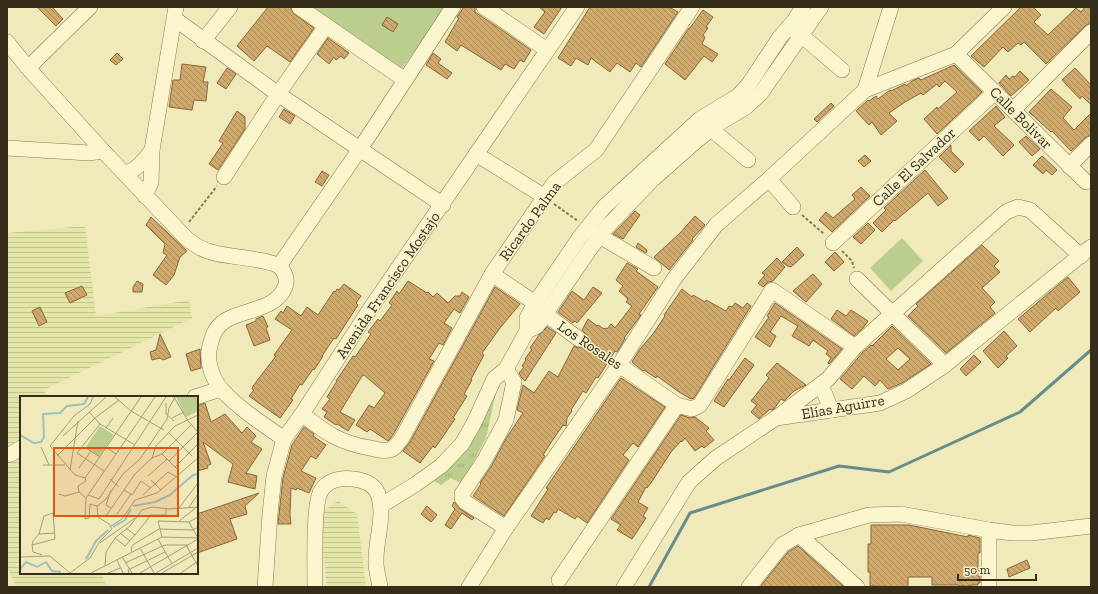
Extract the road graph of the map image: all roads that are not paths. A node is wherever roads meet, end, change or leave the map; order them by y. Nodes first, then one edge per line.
1 (90, 7) edge
2 (230, 7) edge
3 (299, 7) edge
4 (453, 7) edge
5 (484, 7) edge
6 (577, 7) edge
7 (692, 7) edge
8 (803, 7) edge
9 (821, 7) edge
10 (891, 7) edge
11 (1004, 7) edge
12 (175, 13) edge
13 (326, 26) junction
14 (795, 31) junction
15 (1091, 32) edge
16 (203, 41) junction
17 (7, 42) edge
18 (547, 50) junction
19 (956, 54) junction
20 (28, 68) junction
21 (842, 70) dead end
22 (405, 80) junction
23 (865, 90) junction
24 (994, 92) junction
25 (278, 94) junction
26 (1013, 110) junction
27 (700, 119) junction
28 (81, 126) junction
29 (711, 129) junction
30 (1091, 144) edge
31 (7, 148) edge
32 (360, 149) junction
33 (152, 150) junction
34 (71, 151) junction
35 (103, 151) junction
36 (476, 154) junction
37 (748, 160) dead end
38 (1069, 166) junction
39 (126, 174) junction
40 (224, 178) road end
41 (769, 179) junction
42 (1086, 182) dead end
43 (146, 196) junction
44 (545, 197) junction
45 (443, 205) junction
46 (793, 207) road end
47 (586, 228) junction
48 (599, 236) junction
49 (833, 243) road end
50 (1086, 251) edge
51 (279, 266) junction
52 (654, 268) dead end
53 (492, 274) junction
54 (857, 279) road end
55 (540, 308) junction
56 (892, 313) junction
57 (579, 339) road end
58 (855, 347) junction
59 (619, 365) junction
60 (945, 365) junction
61 (506, 368) junction
62 (821, 384) junction
63 (221, 389) junction
64 (197, 396) edge
65 (677, 405) junction
66 (831, 410) junction
67 (302, 414) junction
68 (776, 418) junction
69 (284, 439) junction
70 (20, 449) edge
71 (7, 455) edge
72 (382, 505) junction
73 (1091, 526) edge
74 (506, 528) junction
75 (989, 530) junction
76 (799, 535) junction
77 (782, 545) junction
78 (559, 580) dead end
79 (265, 587) edge
80 (315, 587) edge
81 (380, 587) edge
82 (469, 587) edge
83 (624, 587) edge
84 (737, 587) edge
85 (749, 587) edge
86 (857, 587) edge
87 (988, 587) edge

1 - 20 street
2 - 16 street
3 - 13 street
4 - 22 street
5 - 18 street
6 - 18 street, Avenida Francisco Mostajo
7 - 44 street, Ricardo Palma
8 - 14 street
9 - 14 street
10 - 23 street
11 - 19 street
12 - 16 street
12 - 33 street
13 - 22 street
13 - 25 street
14 - 21 street
14 - 27 street
14 - 29 street
15 - 26 street
16 - 25 street
17 - 20 street
18 - 36 street, Avenida Francisco Mostajo
19 - 23 street
19 - 24 street, Calle Bolivar
20 - 28 street
22 - 32 street
23 - 41 street
24 - 26 street, Calle Bolivar
24 - 49 street, Calle El Salvador
25 - 32 street
25 - 40 street
26 - 38 street, Calle Bolivar
27 - 29 street
27 - 47 street
28 - 34 street
28 - 35 street
29 - 37 street
29 - 48 street
30 - 38 street
31 - 34 street
32 - 45 street
32 - 51 street
33 - 39 street
33 - 43 street
34 - 35 street
35 - 39 street
36 - 44 street
36 - 45 street, Avenida Francisco Mostajo
38 - 42 street, Calle Bolivar
39 - 43 street
41 - 46 street
41 - 59 street
43 - 51 street
44 - 53 street, Ricardo Palma
45 - 67 street, Avenida Francisco Mostajo
47 - 48 street
47 - 55 street
48 - 52 street
48 - 55 street
50 - 56 street
50 - 60 street, Elías Aguirre
51 - 63 street
53 - 55 street, Los Rosales
53 - 67 street, Ricardo Palma
54 - 56 street
55 - 57 street, Los Rosales
55 - 61 street
56 - 58 street
56 - 60 street
58 - 62 street
58 - 65 street, Los Rosales
59 - 65 street, Los Rosales
59 - 74 street
60 - 66 street, Elías Aguirre
61 - 72 street
61 - 74 street
62 - 66 street
62 - 68 street
63 - 64 street
63 - 69 street
65 - 78 street
66 - 68 street, Elías Aguirre
67 - 69 street, Avenida Francisco Mostajo
68 - 83 street, Elías Aguirre
69 - 79 street, Avenida Francisco Mostajo
70 - 71 street
72 - 80 street
72 - 81 street
73 - 75 street
74 - 82 street
75 - 76 street
75 - 87 street
76 - 77 street
76 - 86 street
77 - 84 street
77 - 85 street

